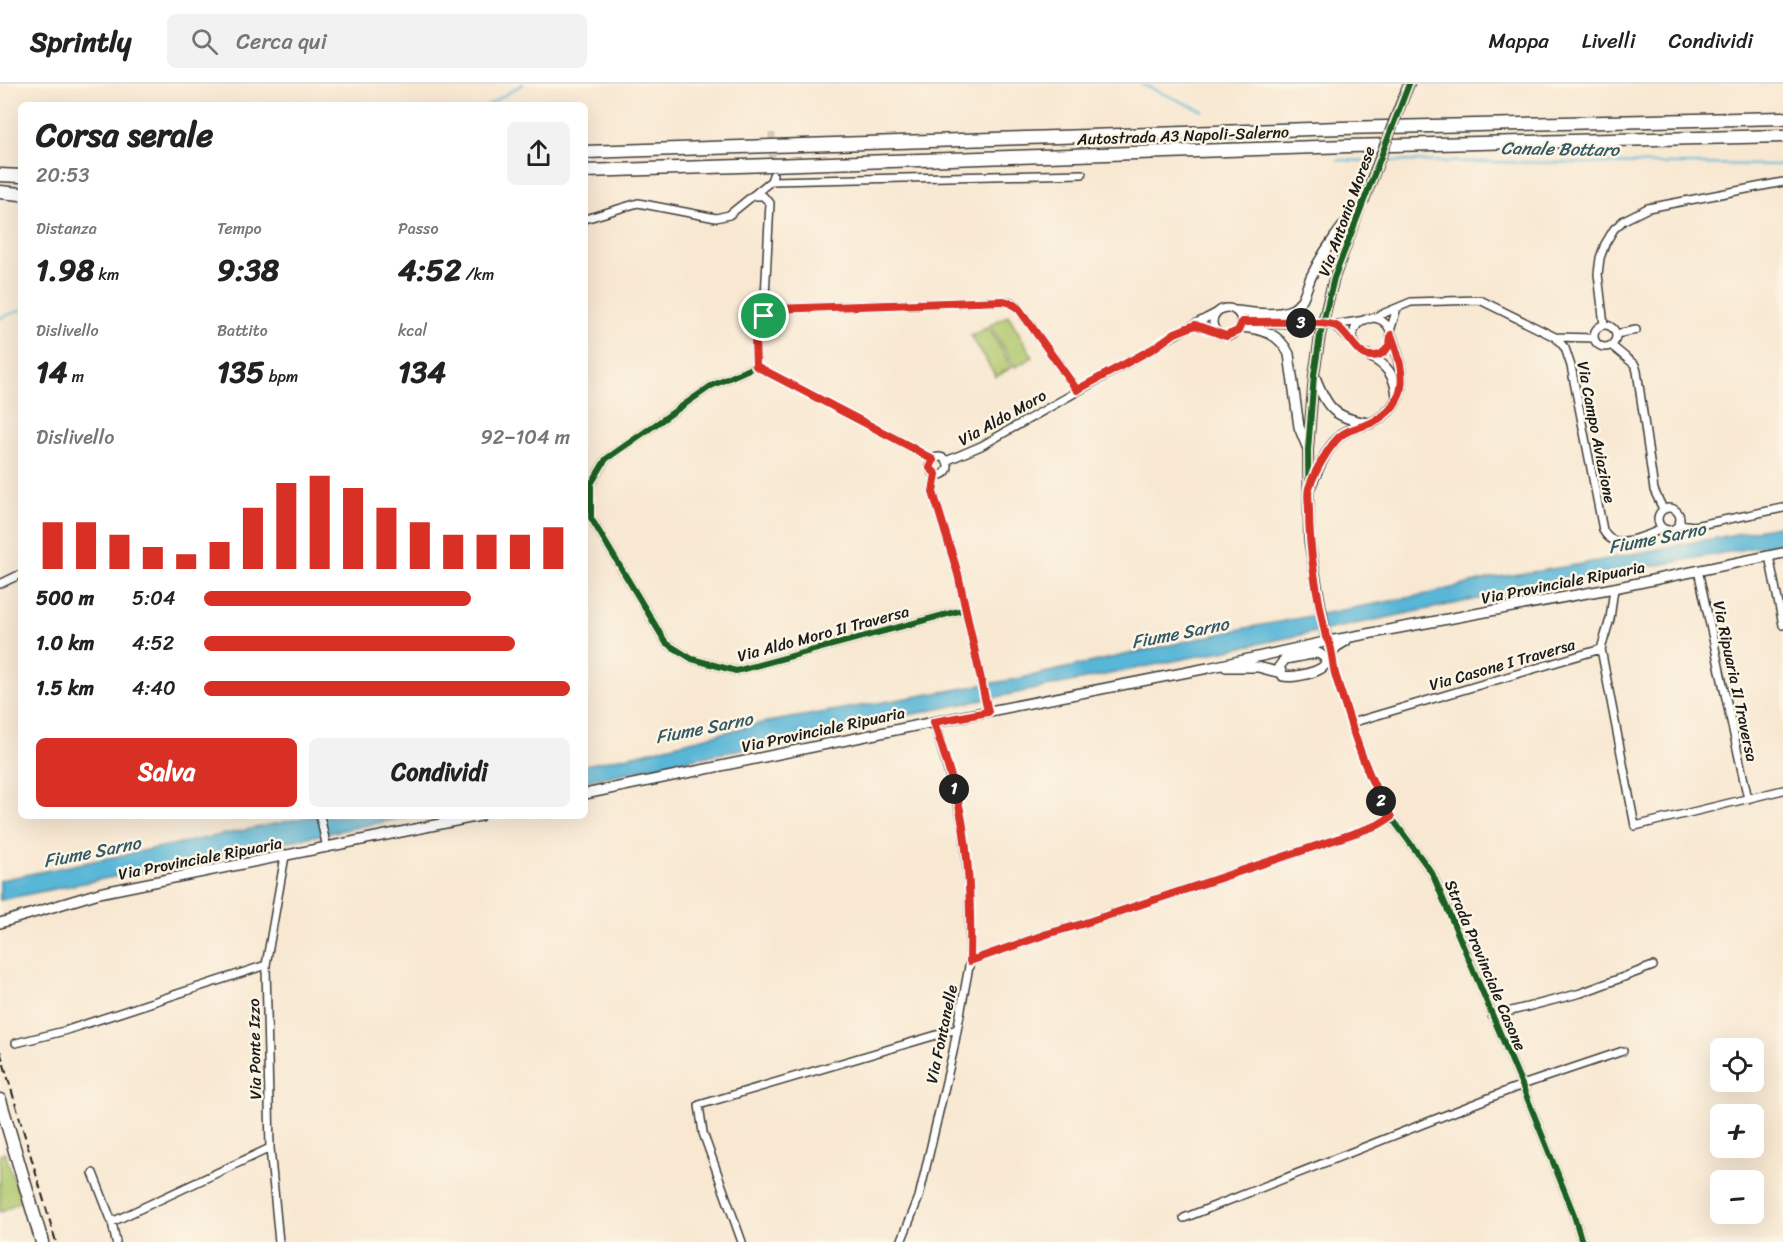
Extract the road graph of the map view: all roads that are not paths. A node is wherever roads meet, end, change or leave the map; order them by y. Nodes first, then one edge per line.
1 (1409, 84) edge
2 (1783, 118) edge
3 (1783, 135) edge
4 (588, 152) edge
5 (588, 171) edge
6 (1082, 174) dead end
7 (0, 175) edge
8 (18, 176) edge
9 (1783, 182) edge
10 (0, 192) edge
11 (18, 194) edge
12 (752, 196) junction
13 (1364, 200) junction
14 (588, 218) edge
15 (1397, 308) junction
16 (1237, 311) junction
17 (1216, 313) junction
18 (764, 316) junction
19 (1367, 319) junction
20 (1241, 324) junction
21 (1195, 325) junction
22 (1334, 325) junction
23 (1604, 325) junction
24 (1636, 330) dead end
25 (1218, 333) junction
26 (1390, 333) junction
27 (1616, 334) junction
28 (1555, 337) junction
29 (1594, 338) junction
30 (1612, 345) junction
31 (1356, 346) junction
32 (1368, 356) junction
33 (756, 366) junction
34 (1314, 375) junction
35 (1077, 390) junction
36 (1397, 398) junction
37 (1370, 423) junction
38 (1308, 450) junction
39 (933, 460) junction
40 (946, 461) junction
41 (936, 474) junction
42 (1309, 489) junction
43 (1783, 508) edge
44 (1663, 509) junction
45 (1679, 524) junction
46 (1662, 528) junction
47 (1783, 554) edge
48 (1769, 556) junction
49 (1698, 570) junction
50 (18, 575) edge
51 (0, 584) edge
52 (1614, 588) junction
53 (966, 609) junction
54 (1783, 625) edge
55 (1348, 639) junction
56 (1325, 640) junction
57 (1299, 649) junction
58 (1601, 649) junction
59 (1318, 653) junction
60 (1285, 659) junction
61 (1326, 663) junction
62 (1208, 668) junction
63 (1281, 673) junction
64 (1335, 675) junction
65 (987, 709) junction
66 (934, 722) junction
67 (1351, 723) junction
68 (1783, 790) edge
69 (588, 793) edge
70 (1748, 799) junction
71 (1391, 817) junction
72 (321, 819) edge
73 (466, 819) edge
74 (327, 848) junction
75 (285, 856) junction
76 (0, 923) edge
77 (970, 961) junction
78 (266, 965) junction
79 (1653, 966) dead end
80 (1492, 1016) junction
81 (957, 1029) junction
82 (16, 1042) dead end
83 (1623, 1051) dead end
84 (1522, 1085) junction
85 (0, 1100) edge
86 (270, 1148) junction
87 (93, 1173) dead end
88 (1184, 1218) dead end
89 (112, 1222) junction
90 (42, 1242) edge
91 (116, 1242) edge
92 (279, 1242) edge
93 (742, 1242) edge
94 (901, 1242) edge
95 (1582, 1242) edge

1 - 13 main road, Via Antonio Morese, bridge
2 - 4 highway, Autostrada A3 Napoli-Salerno
3 - 5 highway, Autostrada A3 Napoli-Salerno
6 - 12 street
7 - 8 highway
9 - 23 street
10 - 11 highway
12 - 14 street
12 - 18 street
13 - 16 main road
13 - 34 main road, Via Antonio Morese, bridge
15 - 19 street
15 - 26 street
15 - 28 street
16 - 17 street
16 - 20 street
17 - 21 street, Via Aldo Moro
17 - 25 street
18 - 33 street
18 - 35 street
19 - 22 street
19 - 26 street
19 - 31 street
20 - 22 street
20 - 25 street
20 - 38 main road
21 - 25 street
21 - 35 street, Via Aldo Moro
22 - 31 street
23 - 27 street
23 - 29 street
24 - 27 street
26 - 32 street
26 - 36 main road
27 - 30 street
28 - 29 street
28 - 46 street, Via Campo Aviazione
29 - 30 street
30 - 44 street
31 - 32 street
32 - 36 main road
33 - 39 street
33 - 53 street, Via Aldo Moro II Traversa
34 - 37 main road
34 - 38 main road, Via Antonio Morese
35 - 40 street, Via Aldo Moro
36 - 37 main road
37 - 42 main road
38 - 42 main road, Via Antonio Morese
39 - 40 street
39 - 41 street
40 - 41 street
41 - 53 street
42 - 56 main road, Via Antonio Morese
43 - 45 street
44 - 45 street
44 - 46 street
45 - 46 street
47 - 48 main road, Via Provinciale Ripuaria
48 - 49 main road, Via Provinciale Ripuaria
48 - 54 street
49 - 52 main road, Via Provinciale Ripuaria
49 - 70 street, Via Ripuaria II Traversa
50 - 51 street
52 - 55 main road, Via Provinciale Ripuaria
52 - 58 street, Via Casone I Traversa
53 - 65 street
55 - 56 main road, Via Provinciale Ripuaria
55 - 61 main road, Via Provinciale Ripuaria
56 - 57 main road, Via Provinciale Ripuaria
56 - 61 main road, Via Antonio Morese
57 - 59 main road
57 - 60 main road
57 - 62 main road, Via Provinciale Ripuaria
58 - 67 street, Via Casone I Traversa
58 - 70 street
59 - 60 main road
59 - 61 main road
60 - 63 main road
61 - 63 main road, Via Provinciale Ripuaria
61 - 64 street, Strada Provinciale Casone
61 - 64 street
62 - 63 main road, Via Provinciale Ripuaria
62 - 65 main road, Via Provinciale Ripuaria
64 - 67 street, Strada Provinciale Casone
65 - 66 main road, Via Provinciale Ripuaria
66 - 69 main road, Via Provinciale Ripuaria
66 - 77 street, Via Fontanelle
67 - 71 street, Strada Provinciale Casone
68 - 70 street
71 - 77 street
71 - 80 street, Strada Provinciale Casone
72 - 74 street
73 - 74 main road, Via Provinciale Ripuaria
74 - 75 main road, Via Provinciale Ripuaria
75 - 76 main road, Via Provinciale Ripuaria
75 - 78 street, Via Ponte Izzo
77 - 81 street, Via Fontanelle
78 - 82 street
78 - 86 street, Via Ponte Izzo
79 - 80 street
80 - 84 street, Strada Provinciale Casone
81 - 93 street
81 - 94 street, Via Fontanelle
83 - 84 street
84 - 88 street
84 - 95 street, Strada Provinciale Casone
85 - 90 highway
86 - 89 street
86 - 92 street, Via Ponte Izzo
87 - 89 street
89 - 91 street

